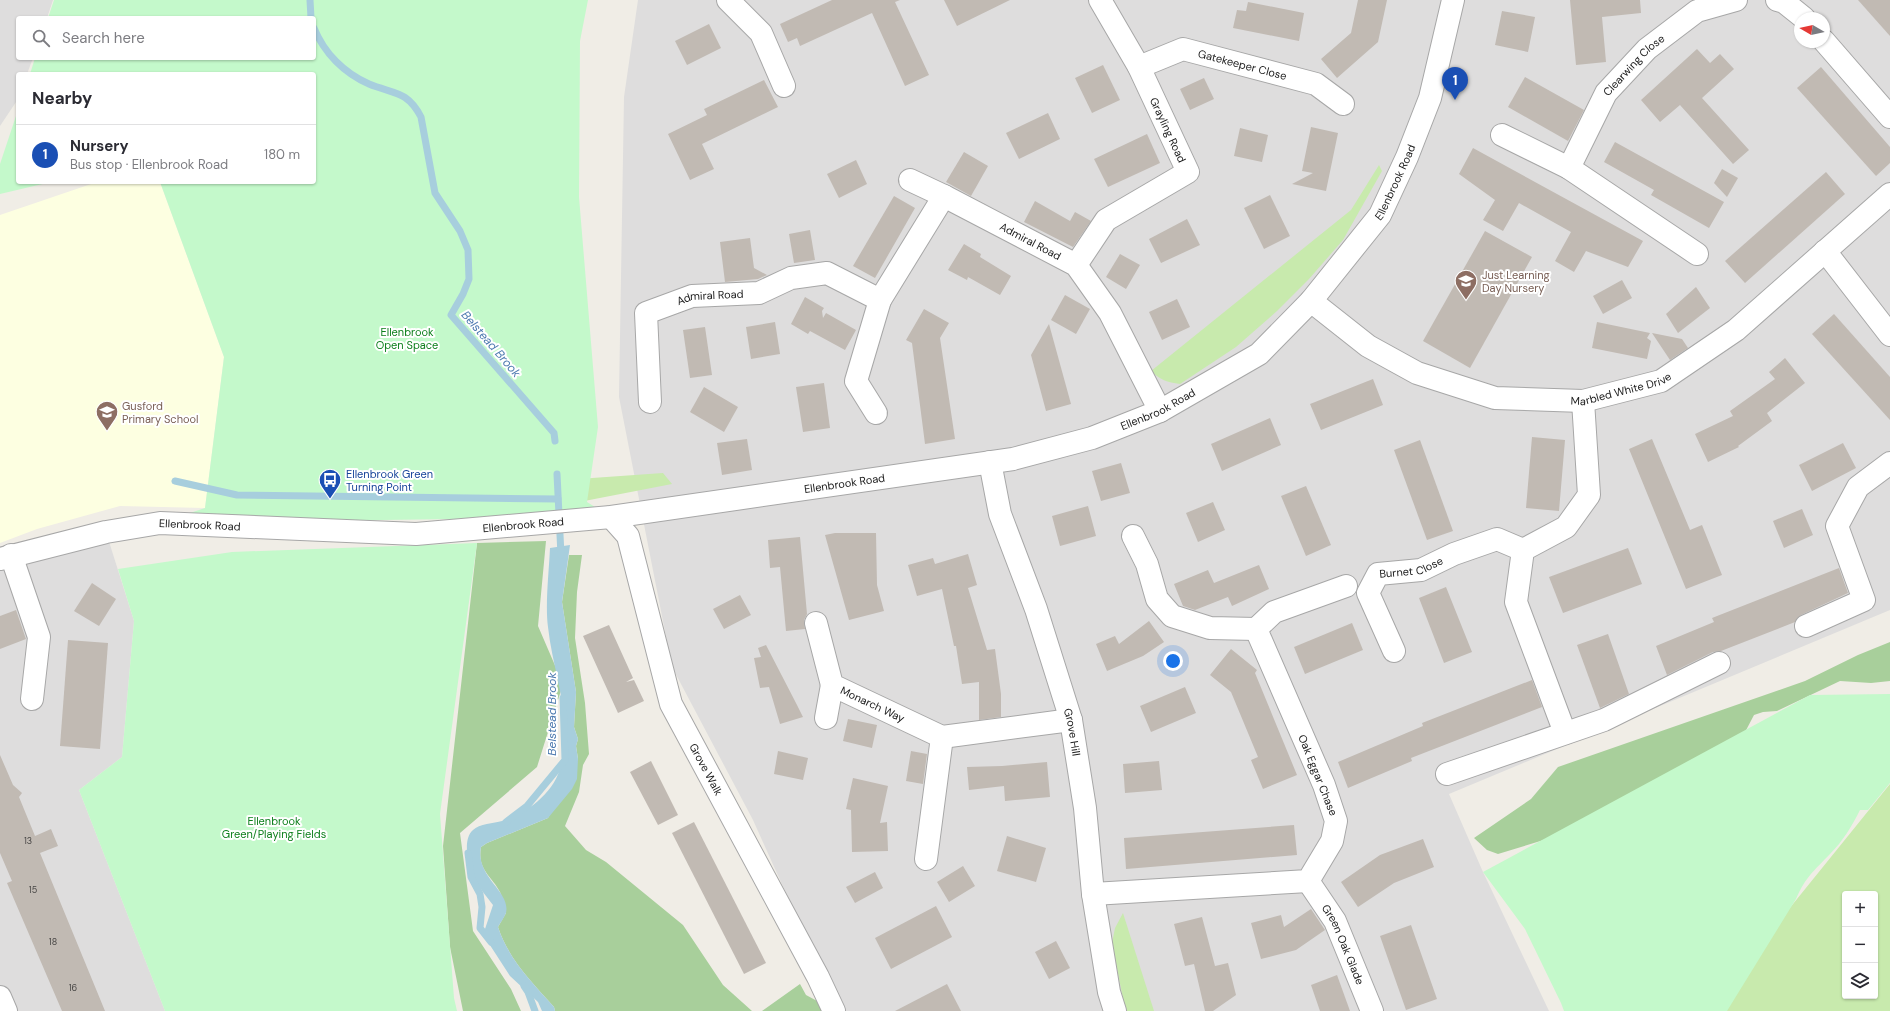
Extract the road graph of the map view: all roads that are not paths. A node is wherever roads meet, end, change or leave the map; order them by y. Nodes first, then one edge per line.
1 (728, 0) edge
2 (1100, 0) edge
3 (1454, 0) edge
4 (1736, 0) edge
5 (1777, 0) edge
6 (1796, 12) edge
7 (1830, 48) edge
8 (1138, 67) junction
9 (784, 86) dead end
10 (1343, 104) dead end
11 (1890, 117) edge
12 (1502, 135) dead end
13 (1569, 168) junction
14 (910, 180) dead end
15 (1890, 194) edge
16 (944, 196) junction
17 (1825, 251) junction
18 (1697, 254) dead end
19 (1076, 265) junction
20 (880, 300) junction
21 (1311, 301) junction
22 (1890, 335) edge
23 (1583, 401) junction
24 (650, 402) dead end
25 (1160, 411) junction
26 (876, 413) dead end
27 (990, 462) junction
28 (1890, 463) edge
29 (611, 517) junction
30 (1133, 536) dead end
31 (1523, 550) junction
32 (6, 557) edge
33 (1346, 586) dead end
34 (816, 623) dead end
35 (1806, 626) dead end
36 (1256, 629) junction
37 (1394, 652) dead end
38 (1719, 663) dead end
39 (832, 685) junction
40 (32, 699) dead end
41 (826, 718) dead end
42 (1071, 720) junction
43 (1564, 733) junction
44 (942, 738) junction
45 (1447, 774) dead end
46 (926, 859) dead end
47 (1308, 881) junction
48 (1093, 894) junction
49 (0, 997) edge
50 (6, 1011) edge
51 (834, 1011) edge
52 (1115, 1011) edge
53 (1372, 1011) edge

1 - 9 street
2 - 8 street, Grayling Road
3 - 21 street, Ellenbrook Road
4 - 13 street, Clearwing Close
5 - 6 street
7 - 11 street
8 - 10 street, Gatekeeper Close
8 - 19 street, Grayling Road
12 - 13 street
13 - 18 street
14 - 16 street, Admiral Road
15 - 17 street, Marbled White Drive
16 - 19 street, Admiral Road
16 - 20 street
17 - 22 street
17 - 23 street, Marbled White Drive
19 - 25 street, Admiral Road
20 - 24 street, Admiral Road
20 - 26 street
21 - 23 street, Marbled White Drive
21 - 25 street, Ellenbrook Road
23 - 31 street
25 - 27 street, Ellenbrook Road
27 - 29 street, Ellenbrook Road
27 - 42 street, Grove Hill
28 - 35 street
29 - 32 street, Ellenbrook Road
29 - 51 street, Grove Walk
30 - 36 street
31 - 37 street, Burnet Close
31 - 43 street
32 - 40 street
33 - 36 street
34 - 39 street, Monarch Way
36 - 47 street, Oak Eggar Chase
38 - 43 street
39 - 41 street
39 - 44 street, Monarch Way
42 - 44 street
42 - 48 street, Grove Hill
43 - 45 street
44 - 46 street
47 - 48 street
47 - 53 street, Green Oak Glade
48 - 52 street, Grove Hill
49 - 50 street

